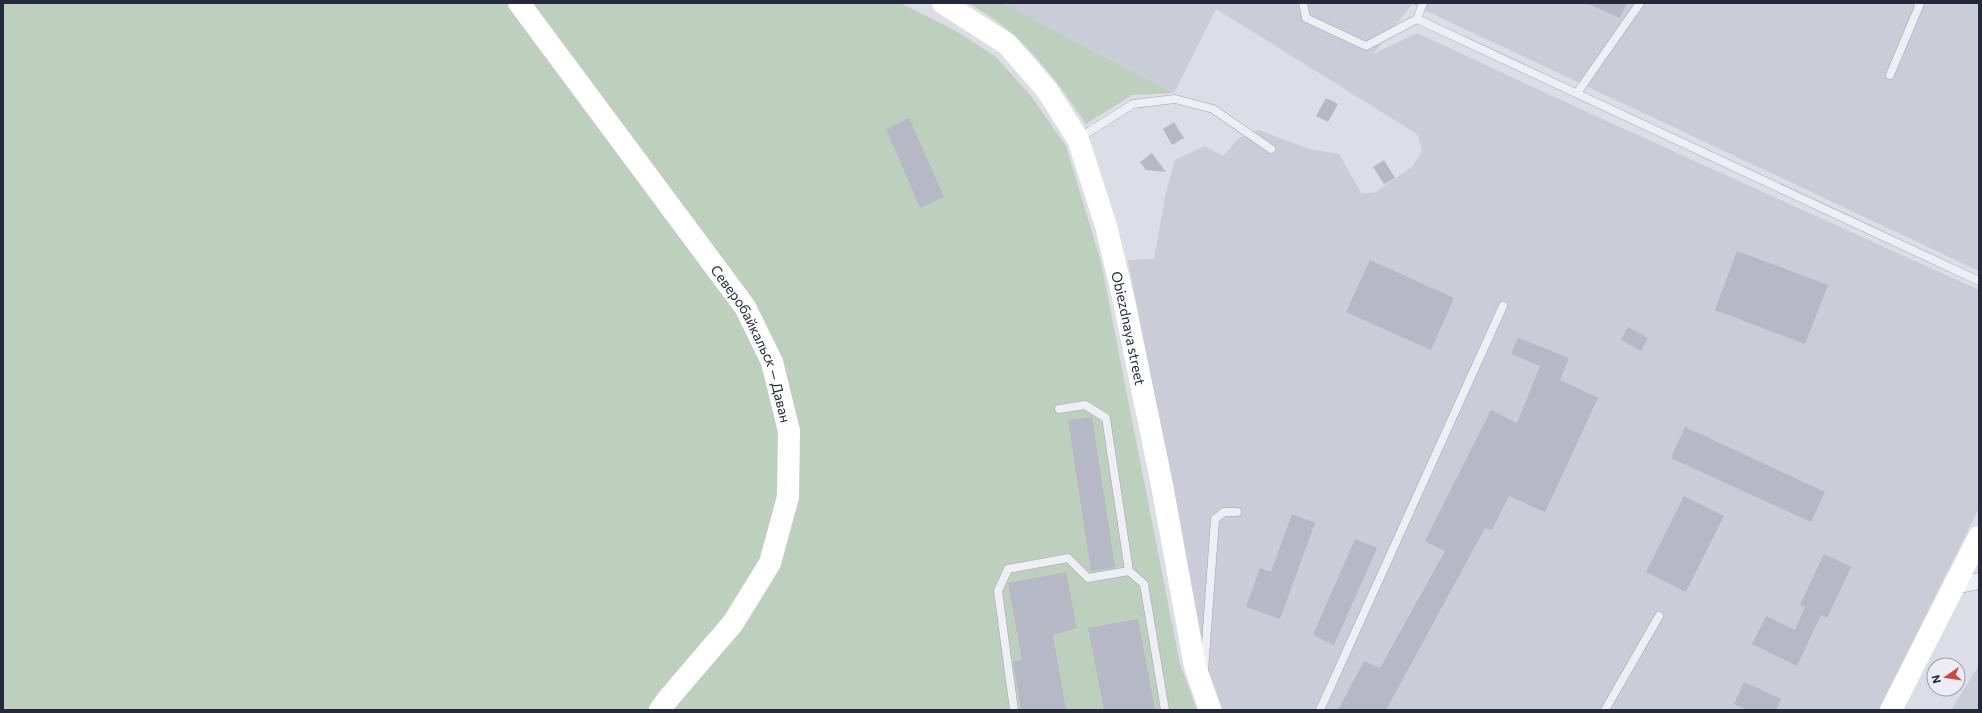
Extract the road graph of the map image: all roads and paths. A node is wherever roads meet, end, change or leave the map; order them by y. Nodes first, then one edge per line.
1 (519, 3) edge
2 (943, 3) edge
3 (1303, 3) edge
4 (1423, 3) edge
5 (1640, 3) edge
6 (1918, 3) edge
7 (1417, 19) junction
8 (1890, 75) dead end
9 (1577, 94) junction
10 (1078, 139) junction
11 (1271, 149) dead end
12 (1979, 281) edge
13 (1503, 306) dead end
14 (1059, 409) dead end
15 (1237, 512) dead end
16 (1979, 537) edge
17 (1130, 571) junction
18 (1979, 581) edge
19 (1955, 586) junction
20 (1659, 616) dead end
21 (1203, 688) junction
22 (660, 710) edge
23 (1014, 710) edge
24 (1165, 710) edge
25 (1210, 710) edge
26 (1320, 710) edge
27 (1605, 710) edge
28 (1891, 710) edge

1 - 22 street, Северобайкальск — Даван
2 - 10 street, Obiezdnaya street
3 - 7 lane
4 - 7 lane
5 - 9 lane
6 - 8 lane
7 - 9 lane
9 - 12 lane
10 - 11 lane
10 - 21 street, Obiezdnaya street
13 - 26 lane
14 - 17 lane
15 - 21 lane
16 - 19 street
17 - 23 lane
17 - 24 lane
18 - 19 street
19 - 28 street
20 - 27 lane
21 - 25 street, Obiezdnaya street

